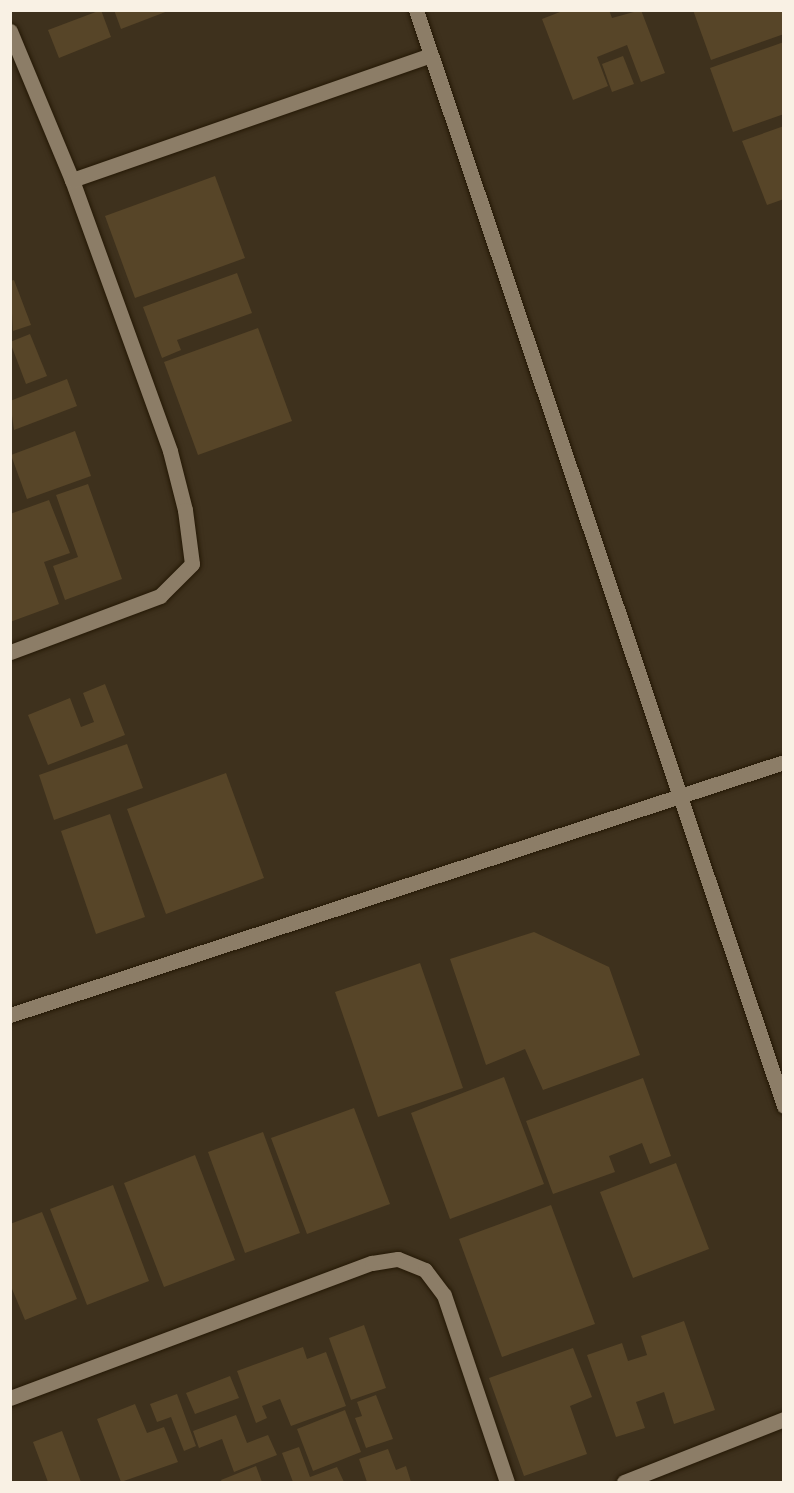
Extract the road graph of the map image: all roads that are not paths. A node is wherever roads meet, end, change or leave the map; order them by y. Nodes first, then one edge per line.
1 (416, 10) edge
2 (10, 31) edge
3 (430, 55) junction
4 (72, 180) junction
5 (10, 652) edge
6 (783, 762) edge
7 (680, 797) junction
8 (10, 1015) edge
9 (783, 1106) edge
10 (10, 1398) edge
11 (783, 1419) edge
12 (507, 1482) edge
13 (624, 1482) edge

1 - 3 street
2 - 4 street
3 - 4 street
3 - 7 street
4 - 5 street
6 - 7 street
7 - 8 street
7 - 9 street
10 - 12 street
11 - 13 street

